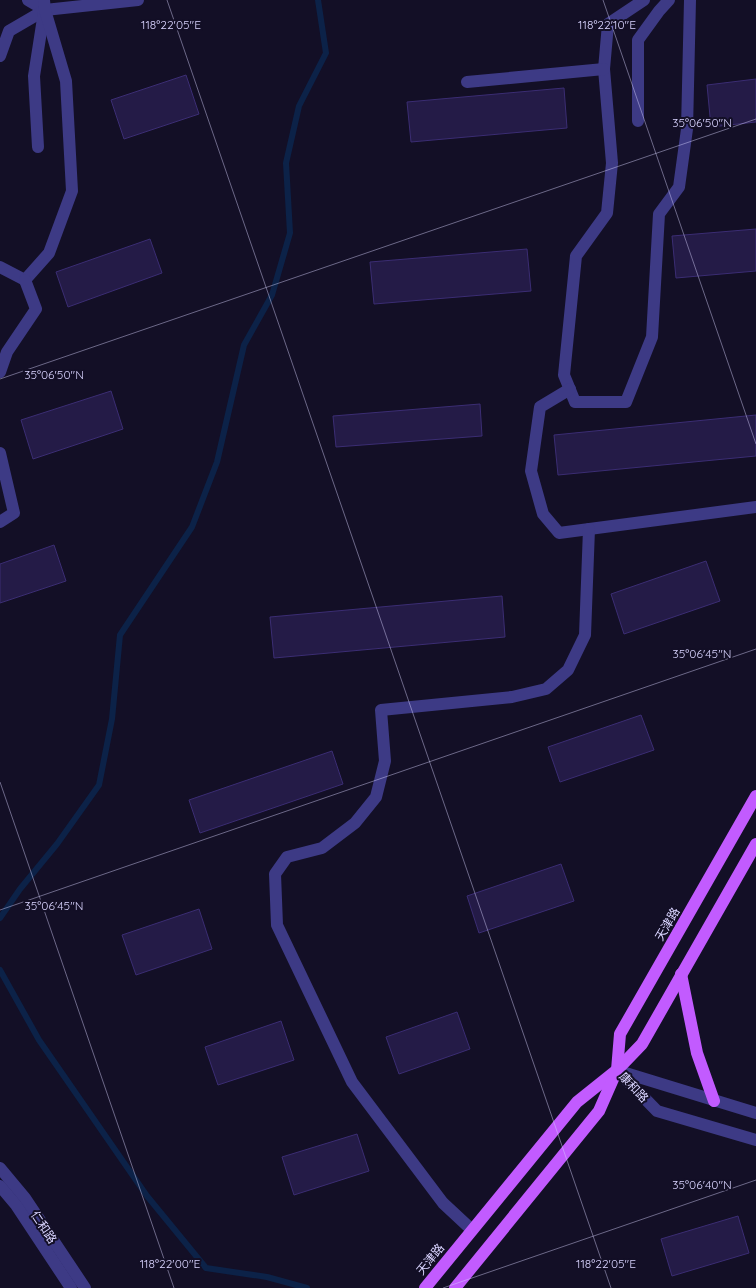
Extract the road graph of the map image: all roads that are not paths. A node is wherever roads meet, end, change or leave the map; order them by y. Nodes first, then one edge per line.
1 (28, 0) edge
2 (138, 0) edge
3 (644, 0) edge
4 (669, 0) edge
5 (690, 0) edge
6 (44, 5) edge
7 (5, 31) edge
8 (0, 56) edge
9 (604, 69) junction
10 (467, 82) dead end
11 (638, 121) dead end
12 (38, 148) dead end
13 (0, 267) edge
14 (25, 280) junction
15 (0, 372) edge
16 (570, 389) junction
17 (0, 453) edge
18 (756, 507) edge
19 (0, 522) edge
20 (588, 529) junction
21 (756, 796) edge
22 (756, 844) edge
23 (681, 974) junction
24 (617, 1070) junction
25 (714, 1101) junction
26 (756, 1113) edge
27 (756, 1140) edge
28 (0, 1168) edge
29 (0, 1186) edge
30 (472, 1230) junction
31 (71, 1288) edge
32 (85, 1288) edge
33 (424, 1288) edge
34 (455, 1288) edge

1 - 6 street
2 - 6 street
3 - 9 street
4 - 11 street
5 - 16 street
6 - 7 street
6 - 12 street
6 - 14 street
7 - 8 street
9 - 10 street
9 - 16 street
13 - 14 street
14 - 15 street
16 - 20 street
17 - 19 street
18 - 20 street
20 - 30 street
21 - 24 main road, 天津路
22 - 23 main road, 天津路
23 - 24 main road, 天津路
23 - 25 main road
24 - 25 street, 康和路
24 - 27 street, 康和路
24 - 30 main road, 天津路
24 - 34 main road, 天津路
25 - 26 street, 康和路
28 - 32 street, 仁和路
29 - 31 street, 仁和路
30 - 33 main road, 天津路

